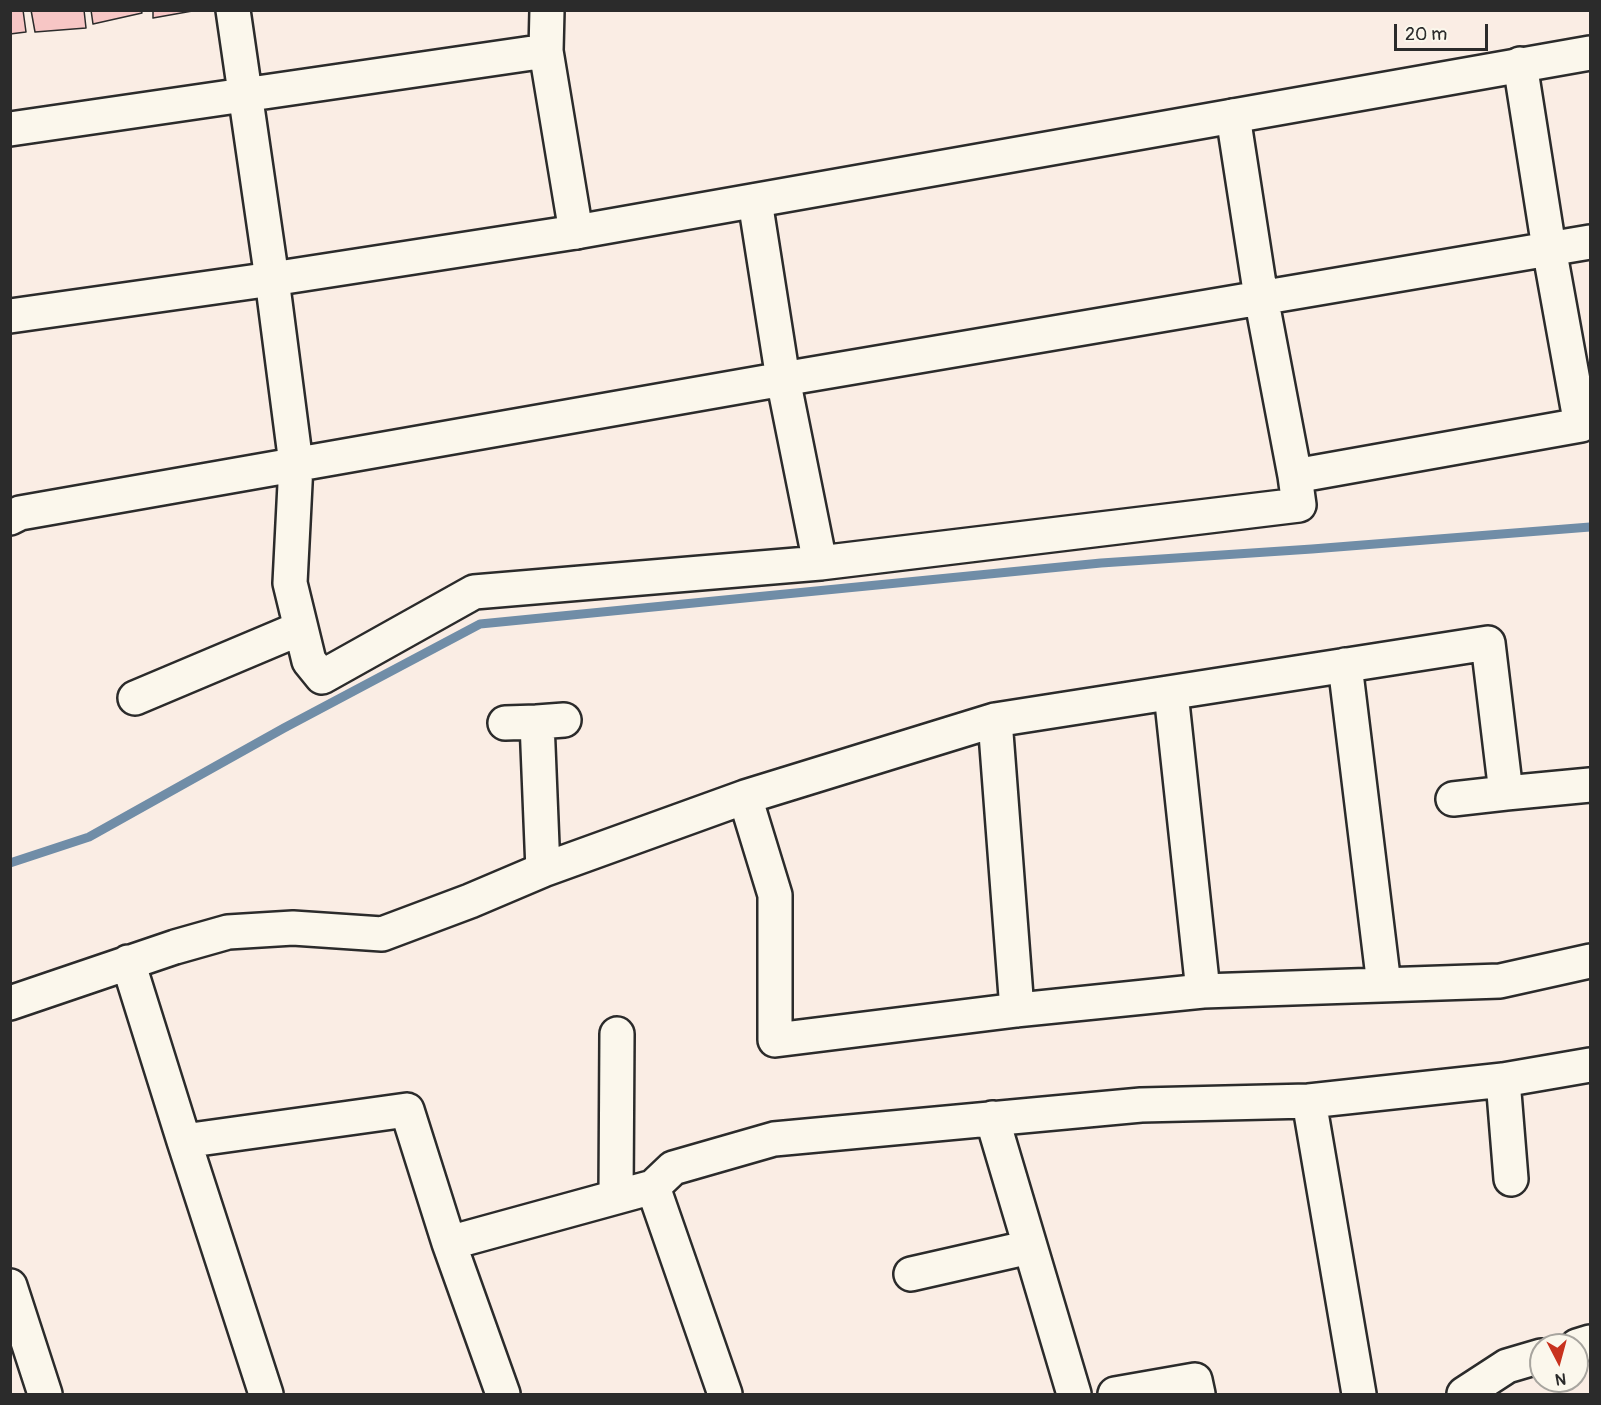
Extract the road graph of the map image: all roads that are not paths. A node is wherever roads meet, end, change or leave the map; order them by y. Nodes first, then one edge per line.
1 (233, 10) edge
2 (547, 10) edge
3 (546, 51) junction
4 (1590, 53) edge
5 (1520, 64) junction
6 (246, 95) junction
7 (1233, 116) junction
8 (10, 129) edge
9 (755, 201) junction
10 (576, 232) junction
11 (1590, 242) edge
12 (1549, 248) junction
13 (272, 279) junction
14 (1261, 297) junction
15 (10, 316) edge
16 (783, 379) junction
17 (296, 464) junction
18 (1295, 476) junction
19 (10, 518) edge
20 (820, 562) junction
21 (301, 628) junction
22 (1345, 665) junction
23 (1171, 693) junction
24 (135, 699) dead end
25 (995, 720) junction
26 (505, 723) dead end
27 (1590, 785) edge
28 (1506, 793) junction
29 (745, 797) junction
30 (1453, 799) dead end
31 (543, 870) junction
32 (1590, 961) edge
33 (128, 962) junction
34 (1384, 985) junction
35 (1203, 992) junction
36 (10, 1003) edge
37 (1017, 1010) junction
38 (616, 1034) dead end
39 (1590, 1065) edge
40 (1503, 1080) junction
41 (1309, 1101) junction
42 (992, 1118) junction
43 (184, 1141) junction
44 (1511, 1179) dead end
45 (653, 1187) junction
46 (616, 1197) junction
47 (449, 1243) junction
48 (1030, 1247) junction
49 (911, 1274) dead end
50 (10, 1286) edge
51 (18, 1335) edge
52 (1529, 1360) edge
53 (45, 1395) edge
54 (266, 1395) edge
55 (503, 1395) edge
56 (725, 1395) edge
57 (1074, 1395) edge
58 (1114, 1395) edge
59 (1198, 1395) edge
60 (1359, 1395) edge
61 (1464, 1395) edge

1 - 6 street
2 - 3 street
3 - 6 street
3 - 10 street
4 - 5 street
5 - 7 street
5 - 12 street
6 - 8 street
6 - 13 street
7 - 9 street
7 - 14 street
9 - 10 street
9 - 16 street
10 - 13 street
11 - 12 street
12 - 14 street
12 - 18 street
13 - 15 street
13 - 17 street
14 - 16 street
14 - 18 street
16 - 17 street
16 - 20 street
17 - 19 street
17 - 21 street
18 - 20 street
20 - 21 street
21 - 24 street
22 - 23 street
22 - 28 street
22 - 34 street
23 - 25 street
23 - 35 street
25 - 29 street
25 - 37 street
26 - 31 street
27 - 28 street
28 - 30 street
29 - 31 street
29 - 37 street
31 - 33 street
32 - 34 street
33 - 36 street
33 - 43 street
34 - 35 street
35 - 37 street
38 - 46 street
39 - 40 street
40 - 41 street
40 - 44 street
41 - 42 street
41 - 60 street
42 - 45 street
42 - 48 street
43 - 47 street
43 - 54 street
45 - 46 street
45 - 56 street
46 - 47 street
47 - 55 street
48 - 49 street
48 - 57 street
50 - 51 street
51 - 53 street
52 - 61 street
58 - 59 street

